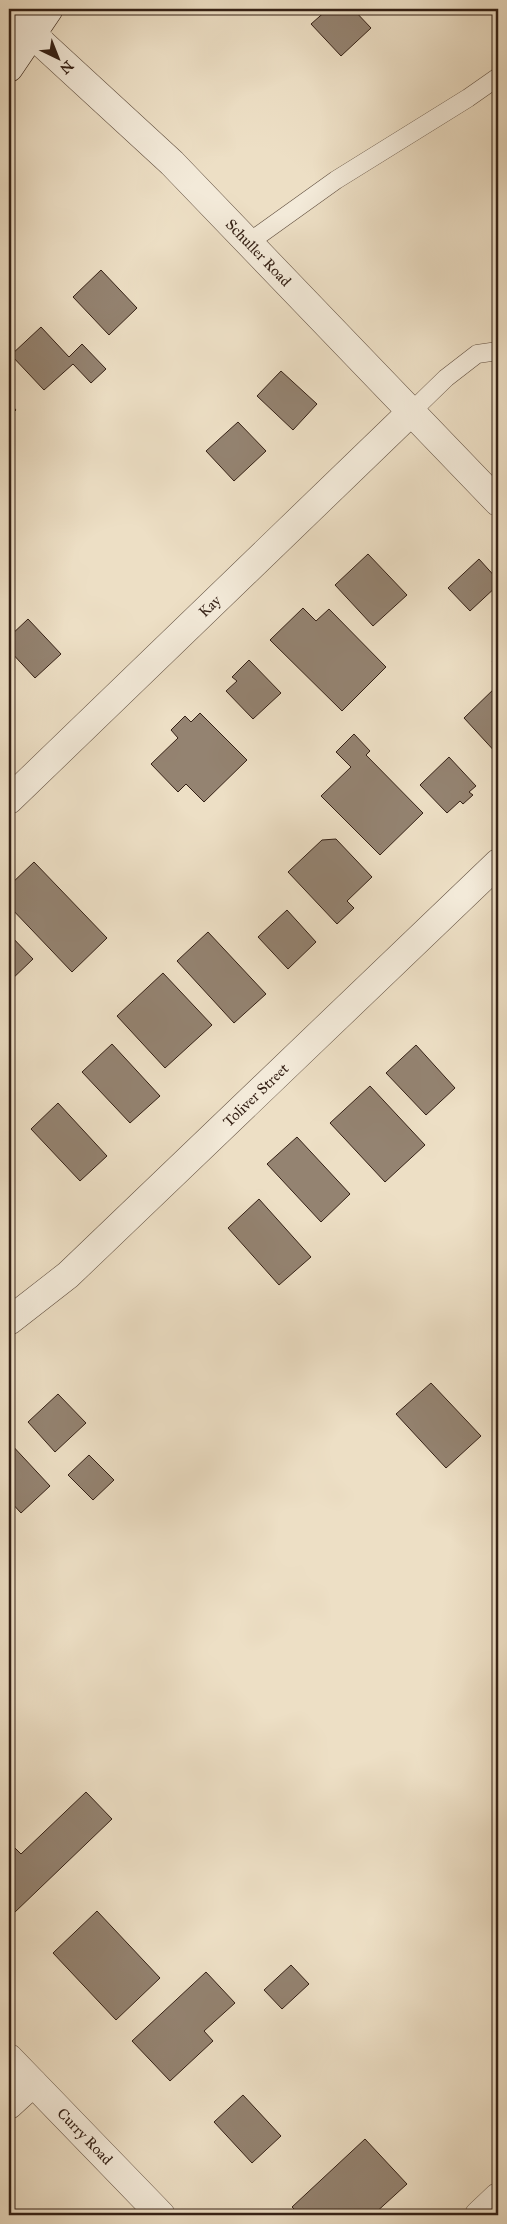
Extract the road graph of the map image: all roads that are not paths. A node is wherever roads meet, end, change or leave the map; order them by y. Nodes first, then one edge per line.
1 (49, 9) edge
2 (9, 13) edge
3 (32, 33) junction
4 (9, 68) edge
5 (498, 77) edge
6 (248, 242) junction
7 (498, 351) edge
8 (411, 412) junction
9 (498, 502) edge
10 (9, 800) edge
11 (498, 863) edge
12 (9, 1321) edge
13 (9, 2058) edge
14 (33, 2083) junction
15 (9, 2105) edge
16 (498, 2197) edge
17 (161, 2215) edge
18 (479, 2215) edge

1 - 3 street
2 - 3 street, Schuller Road
3 - 4 street
3 - 6 street, Schuller Road
5 - 6 lane
6 - 8 street, Schuller Road
7 - 8 lane
8 - 9 street, Schuller Road
8 - 10 street, Kay
11 - 12 street, Toliver Street
13 - 14 street, Curry Road
14 - 15 street
14 - 17 street, Curry Road
16 - 18 street

